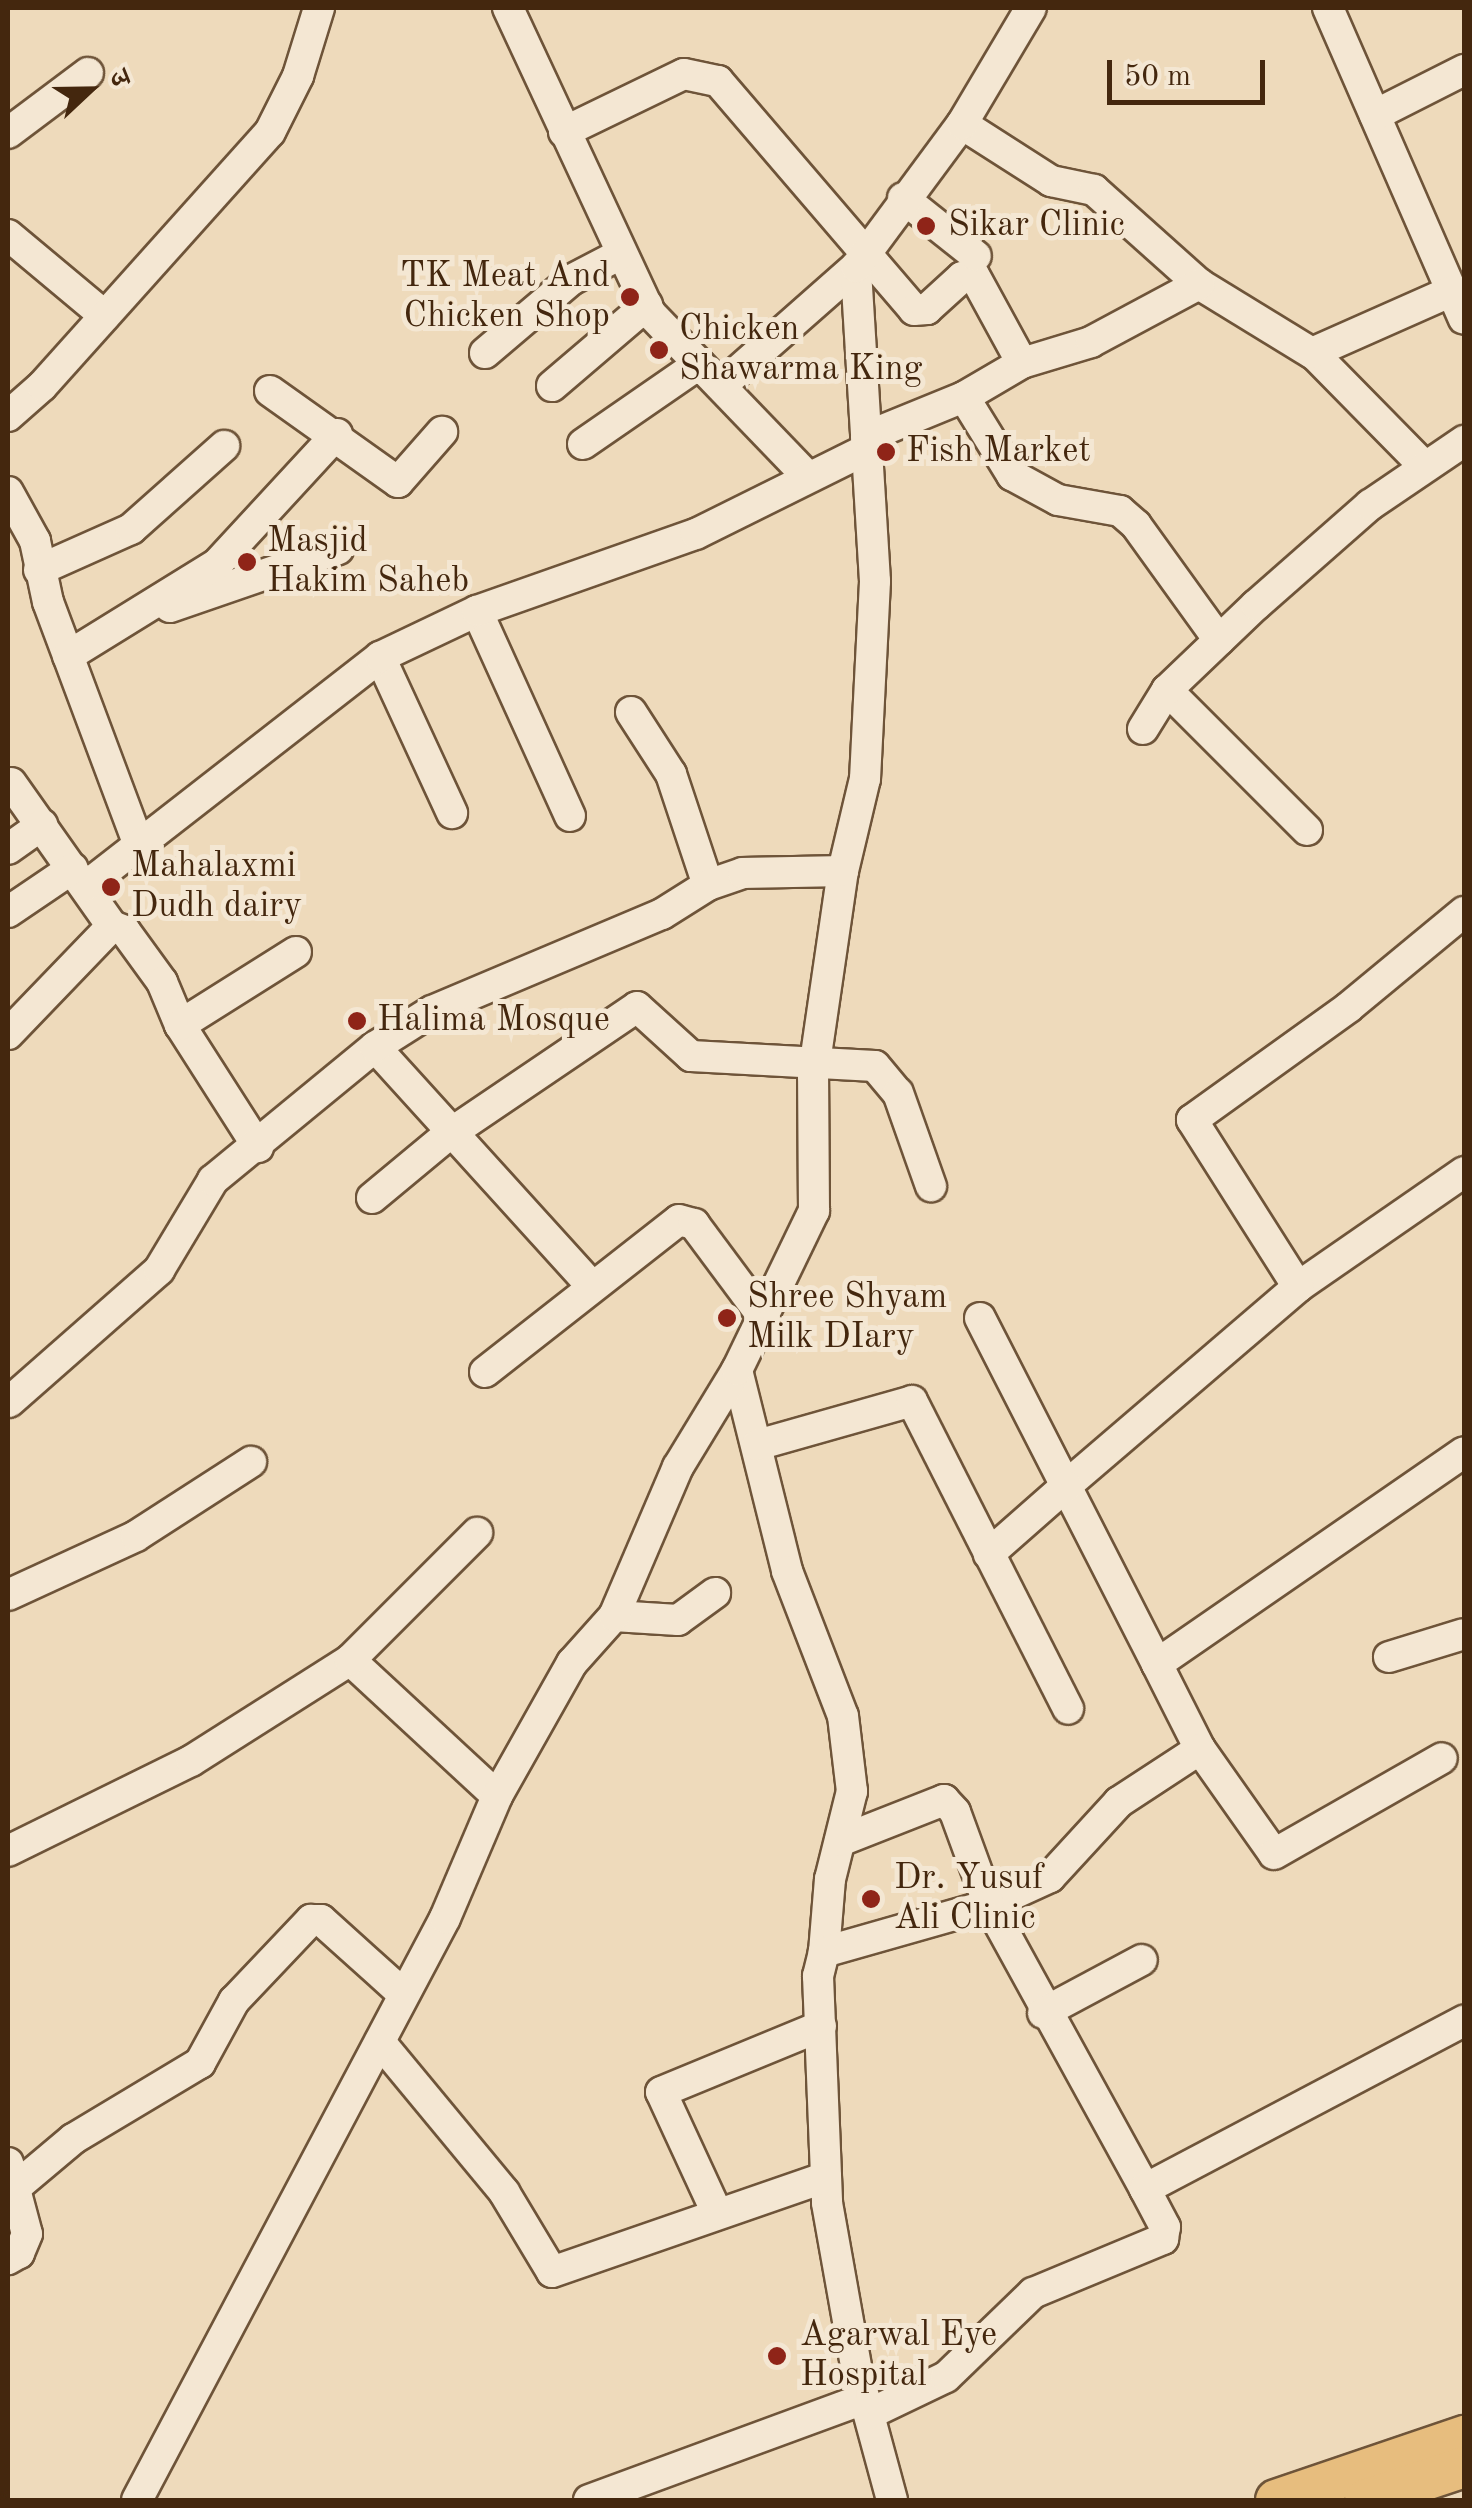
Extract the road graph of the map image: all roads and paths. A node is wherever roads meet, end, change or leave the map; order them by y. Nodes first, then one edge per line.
1 (319, 8) edge
2 (508, 8) edge
3 (1032, 8) edge
4 (1328, 8) edge
5 (1464, 70) edge
6 (88, 73) dead end
7 (1375, 114) junction
8 (962, 124) junction
9 (564, 132) junction
10 (8, 133) edge
11 (903, 198) junction
12 (8, 235) edge
13 (619, 255) junction
14 (976, 256) dead end
15 (859, 260) junction
16 (1199, 284) junction
17 (647, 305) junction
18 (1458, 305) edge
19 (105, 316) junction
20 (486, 352) dead end
21 (1312, 353) junction
22 (1022, 364) junction
23 (710, 374) junction
24 (552, 386) dead end
25 (270, 390) dead end
26 (964, 397) junction
27 (8, 416) edge
28 (442, 432) dead end
29 (336, 434) junction
30 (1464, 441) edge
31 (867, 443) junction
32 (583, 444) dead end
33 (224, 446) dead end
34 (1424, 466) junction
35 (807, 476) junction
36 (8, 492) edge
37 (338, 549) dead end
38 (39, 570) junction
39 (477, 611) junction
40 (138, 616) junction
41 (1219, 640) junction
42 (68, 656) junction
43 (380, 656) junction
44 (1167, 690) junction
45 (631, 712) dead end
46 (1143, 729) dead end
47 (12, 783) dead end
48 (452, 814) dead end
49 (570, 816) dead end
50 (42, 825) junction
51 (1307, 830) dead end
52 (139, 844) junction
53 (8, 849) edge
54 (843, 872) junction
55 (79, 877) junction
56 (708, 885) junction
57 (8, 912) edge
58 (1464, 912) edge
59 (112, 926) junction
60 (296, 952) dead end
61 (180, 1026) junction
62 (8, 1034) edge
63 (375, 1047) junction
64 (815, 1062) junction
65 (448, 1134) junction
66 (258, 1147) junction
67 (1464, 1172) edge
68 (931, 1186) dead end
69 (372, 1198) dead end
70 (591, 1285) junction
71 (1298, 1287) junction
72 (763, 1317) junction
73 (980, 1318) dead end
74 (737, 1370) junction
75 (486, 1372) dead end
76 (8, 1400) edge
77 (756, 1445) junction
78 (1464, 1452) edge
79 (251, 1462) dead end
80 (1066, 1486) junction
81 (477, 1532) dead end
82 (989, 1554) junction
83 (715, 1593) dead end
84 (8, 1595) edge
85 (614, 1616) junction
86 (1464, 1634) edge
87 (1388, 1657) dead end
88 (350, 1660) junction
89 (1157, 1664) junction
90 (1068, 1709) dead end
91 (1200, 1749) junction
92 (1442, 1758) dead end
93 (497, 1796) junction
94 (840, 1840) junction
95 (8, 1851) edge
96 (989, 1904) junction
97 (824, 1952) junction
98 (1142, 1960) dead end
99 (401, 1992) junction
100 (1044, 2013) junction
101 (1464, 2022) edge
102 (821, 2026) junction
103 (380, 2042) junction
104 (12, 2175) edge
105 (826, 2177) junction
106 (1145, 2189) junction
107 (718, 2213) junction
108 (8, 2259) edge
109 (866, 2406) junction
110 (1464, 2436) edge
111 (1464, 2467) edge
112 (137, 2500) edge
113 (589, 2500) edge
114 (892, 2500) edge
115 (1276, 2500) edge
116 (1365, 2500) edge

1 - 19 street
2 - 9 street
3 - 8 street
4 - 7 street
5 - 7 street
6 - 10 street
7 - 18 street
8 - 11 street
8 - 16 street
9 - 13 street
9 - 15 street
11 - 14 street
11 - 15 street
12 - 19 street
13 - 17 street
13 - 20 street
15 - 22 street
15 - 23 street
15 - 31 street
16 - 21 street
16 - 22 street
17 - 23 street
17 - 24 street
18 - 21 street
19 - 27 street
21 - 34 street
22 - 26 street
23 - 32 street
23 - 35 street
25 - 29 street
26 - 31 street
26 - 41 street
28 - 29 street
29 - 40 street
30 - 34 street
31 - 35 street
31 - 54 street
33 - 38 street
34 - 41 street
35 - 39 street
36 - 38 street
37 - 40 street
38 - 42 street
39 - 43 street
39 - 49 street
40 - 42 street
41 - 44 street
42 - 52 street
43 - 48 street
43 - 52 street
44 - 46 street
44 - 51 street
45 - 56 street
47 - 50 street
50 - 53 street
50 - 55 street
52 - 55 street
54 - 56 street
54 - 64 street
55 - 57 street
55 - 59 street
56 - 63 street
58 - 71 street
59 - 61 street
59 - 62 street
60 - 61 street
61 - 66 street
63 - 65 street
63 - 66 street
64 - 65 street
64 - 68 street
64 - 72 street
65 - 69 street
65 - 70 street
66 - 76 street
67 - 71 street
70 - 72 street
70 - 75 street
71 - 80 street
72 - 74 street
73 - 80 street
74 - 77 street
74 - 85 street
77 - 82 street
77 - 94 street
78 - 89 street
79 - 84 street
80 - 82 street
80 - 89 street
81 - 88 street
82 - 90 street
83 - 85 street
85 - 93 street
86 - 87 street
88 - 93 street
88 - 95 street
89 - 91 street
91 - 92 street
91 - 96 street
93 - 99 street
94 - 96 street
94 - 97 street
96 - 97 street
96 - 100 street
97 - 102 street
98 - 100 street
99 - 103 street
99 - 104 street
100 - 106 street
101 - 106 street
102 - 105 street
102 - 107 street
103 - 107 street
103 - 112 street
104 - 108 street
105 - 107 street
105 - 109 street
106 - 109 street
109 - 113 street
109 - 114 street
110 - 115 main road
111 - 116 main road

